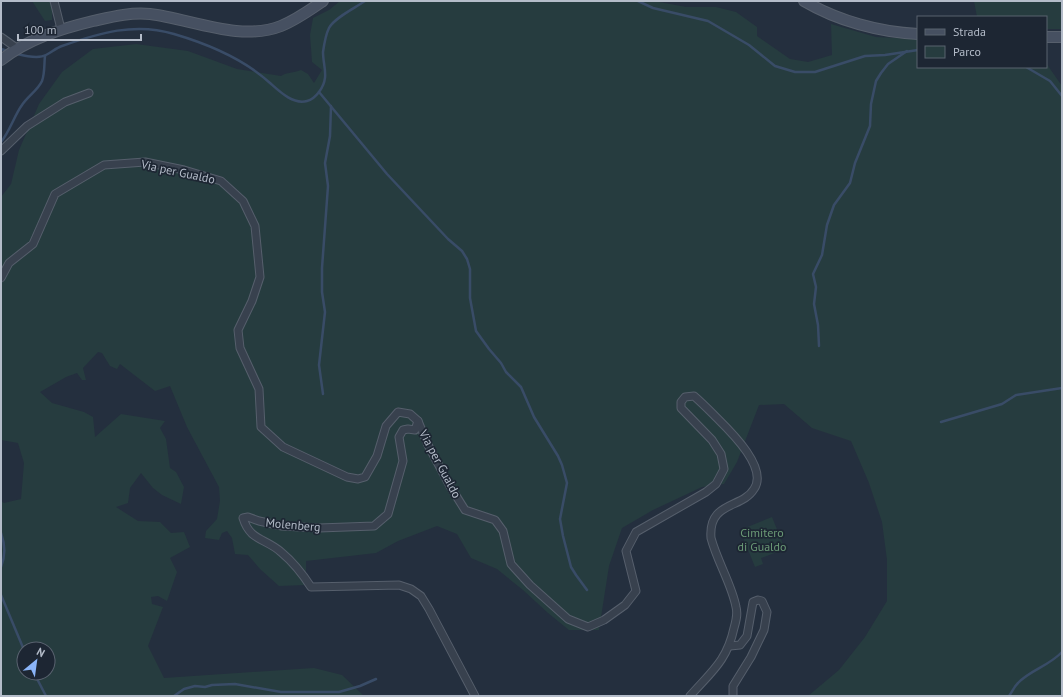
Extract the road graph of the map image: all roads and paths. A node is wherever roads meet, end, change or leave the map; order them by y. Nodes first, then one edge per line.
1 (54, 1) edge
2 (323, 1) edge
3 (804, 1) edge
4 (60, 29) junction
5 (917, 34) edge
6 (1, 37) edge
7 (1047, 37) edge
8 (1062, 37) edge
9 (10, 54) edge
10 (89, 93) dead end
11 (1, 151) edge
12 (1, 278) edge
13 (418, 421) junction
14 (730, 646) junction
15 (475, 696) edge
16 (690, 696) edge
17 (733, 696) edge

1 - 4 street
2 - 4 main road
3 - 5 main road
4 - 9 main road
6 - 9 street
7 - 8 main road
10 - 11 street
12 - 13 street, Via per Gualdo
13 - 14 street, Via per Gualdo
13 - 15 street, Molenberg
14 - 16 street, Via per Gualdo
14 - 17 street

